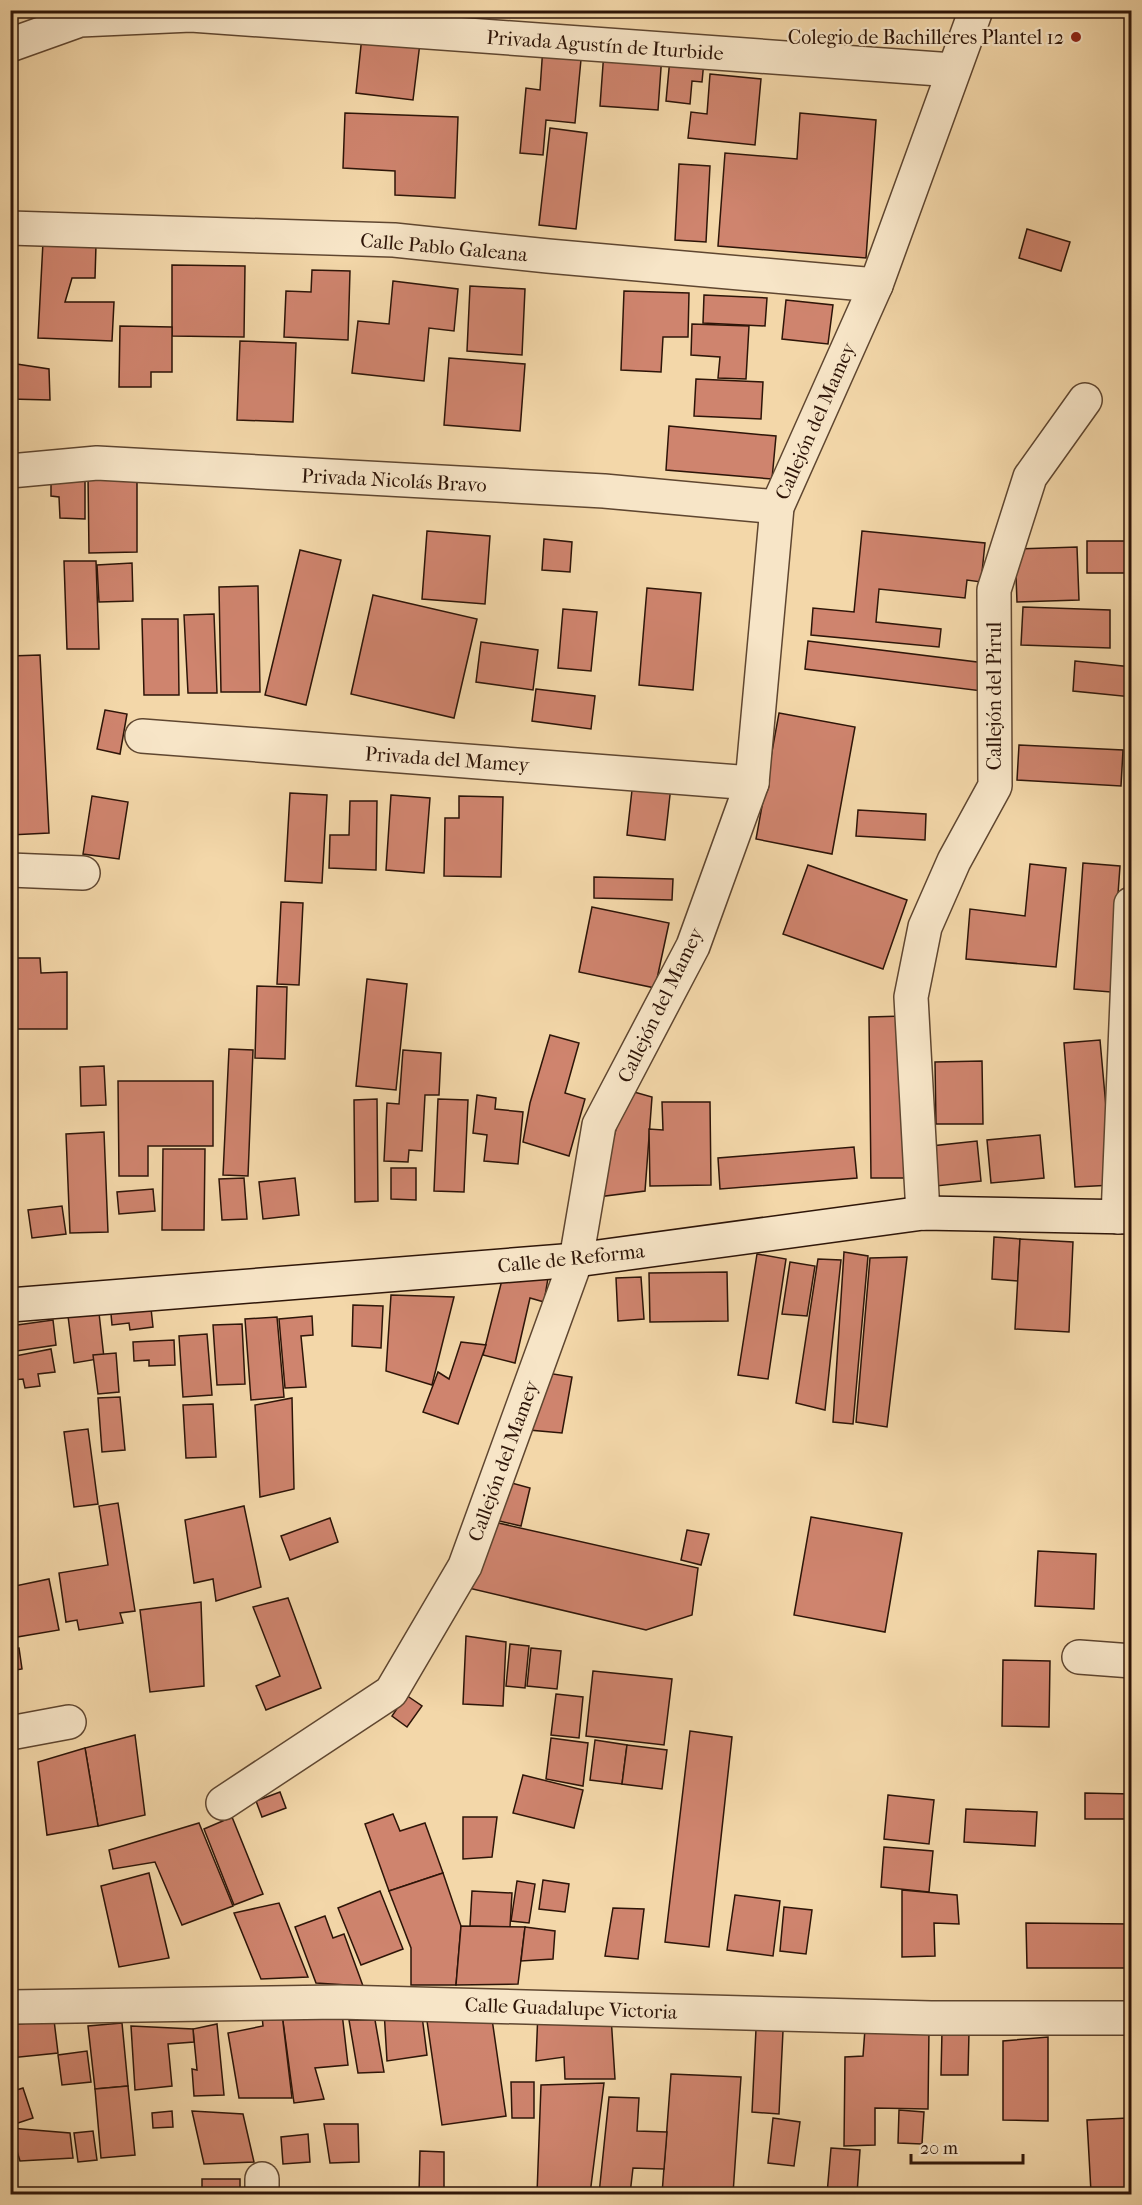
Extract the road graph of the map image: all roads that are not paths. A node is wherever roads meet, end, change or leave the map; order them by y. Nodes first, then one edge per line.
1 (976, 10) edge
2 (10, 45) edge
3 (953, 70) junction
4 (10, 228) edge
5 (876, 285) junction
6 (1085, 400) dead end
7 (10, 471) edge
8 (777, 507) junction
9 (142, 736) dead end
10 (752, 783) junction
11 (10, 870) edge
12 (83, 873) dead end
13 (1131, 904) edge
14 (922, 1213) junction
15 (1125, 1217) edge
16 (576, 1260) junction
17 (10, 1305) edge
18 (1079, 1657) dead end
19 (1131, 1661) edge
20 (69, 1722) dead end
21 (10, 1733) edge
22 (223, 1803) dead end
23 (10, 2007) edge
24 (1131, 2018) edge

1 - 3 street, Callejón del Mamey
2 - 3 street, Privada Agustín de Iturbide
3 - 5 street, Callejón del Mamey
4 - 5 street, Calle Pablo Galeana
5 - 8 street, Callejón del Mamey
6 - 14 street, Callejón del Pirul
7 - 8 street, Privada Nicolás Bravo
8 - 10 street, Callejón del Mamey
9 - 10 street, Privada del Mamey
10 - 16 street, Callejón del Mamey
11 - 12 street
13 - 15 street
14 - 15 street, Calle de Reforma
14 - 16 street, Calle de Reforma
16 - 17 street, Calle de Reforma
16 - 22 street, Callejón del Mamey
18 - 19 street
20 - 21 street
23 - 24 street, Calle Guadalupe Victoria

